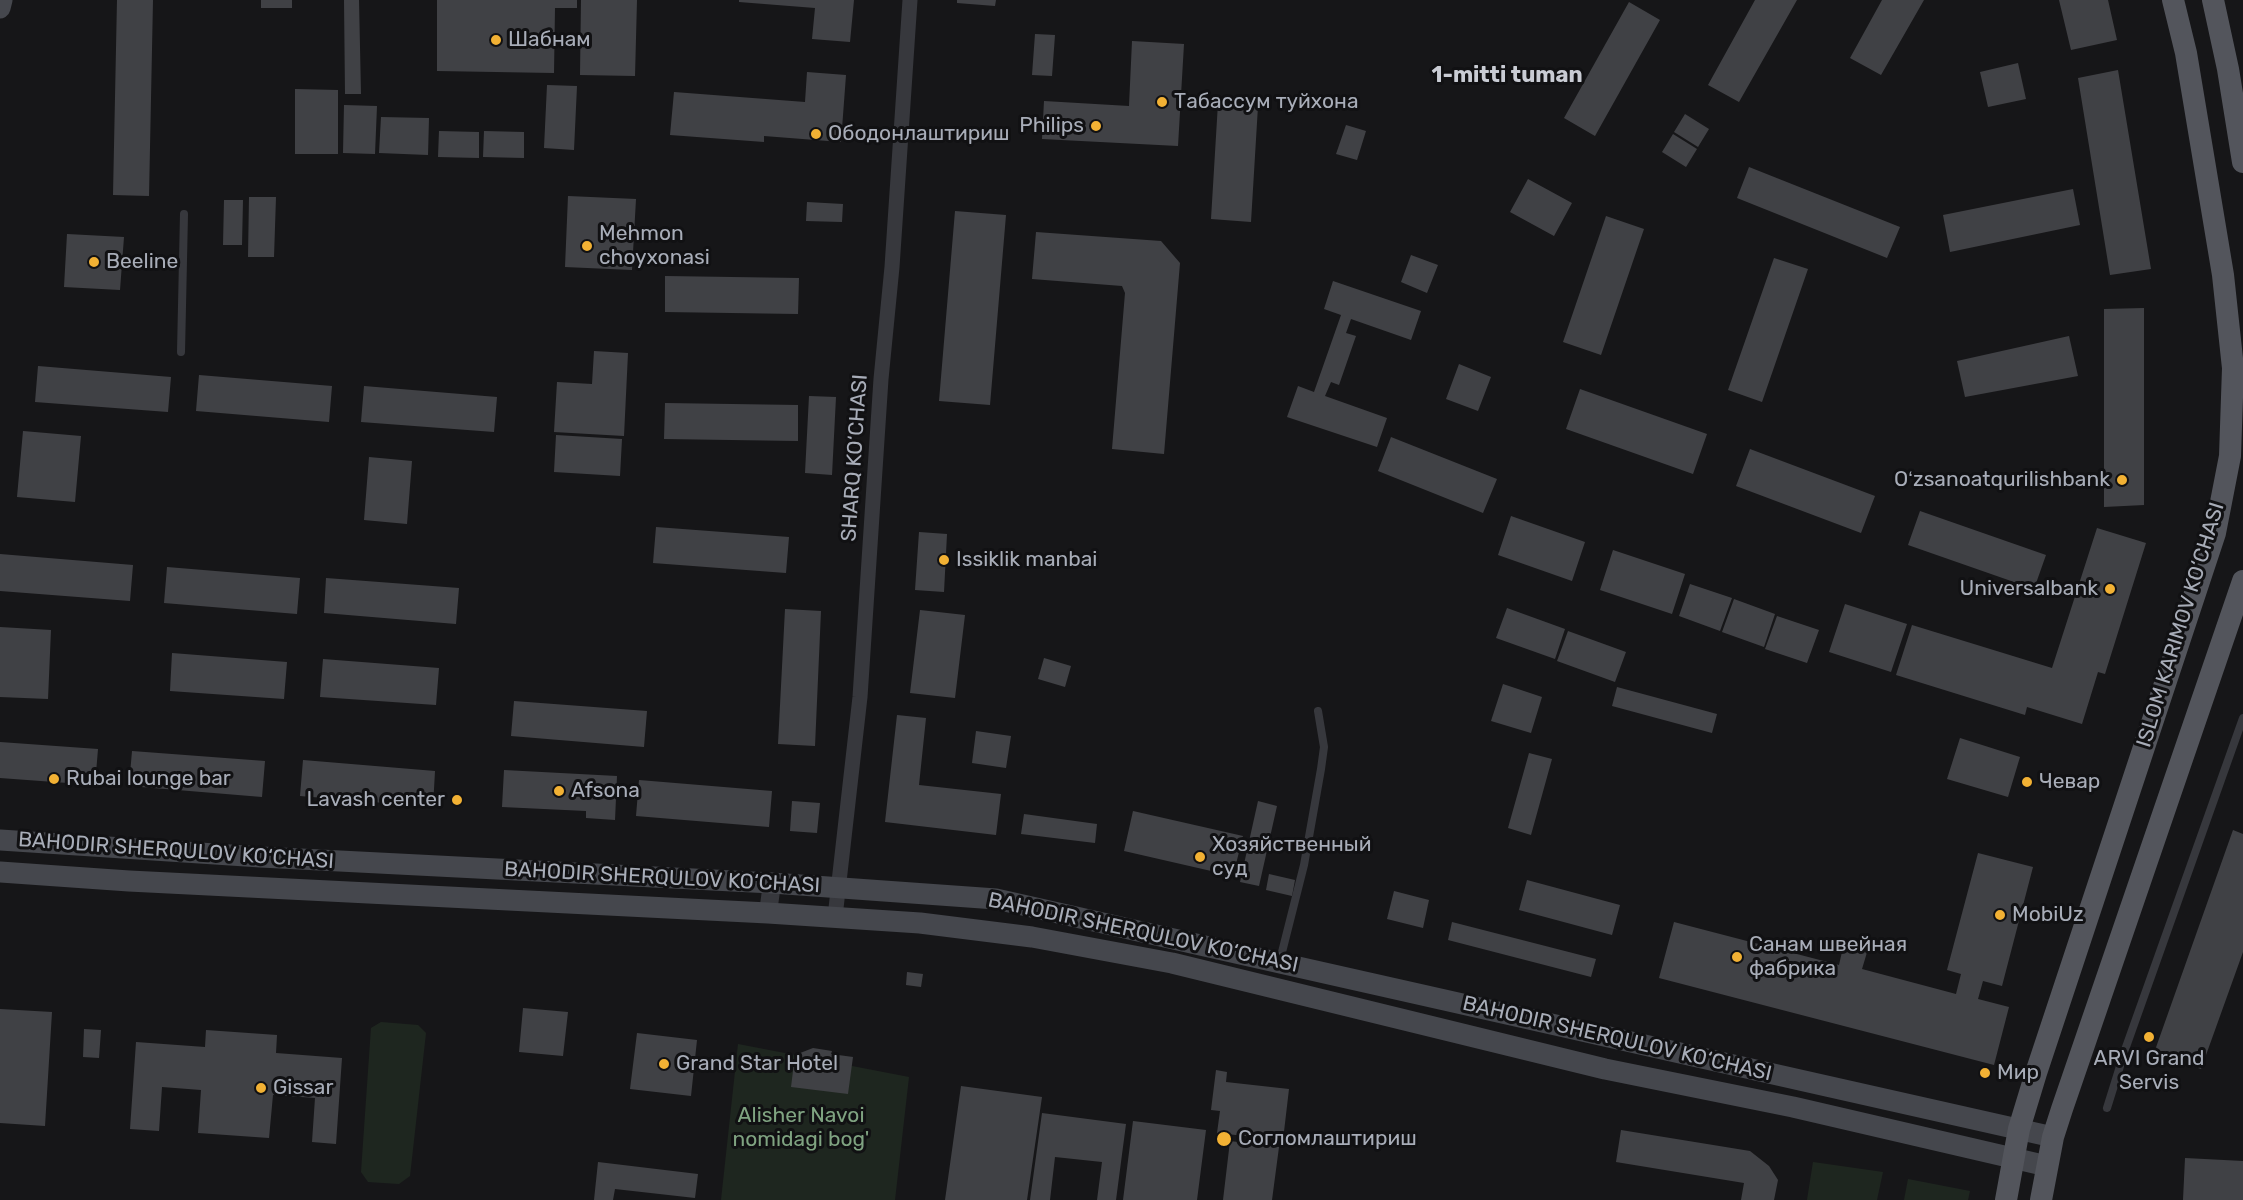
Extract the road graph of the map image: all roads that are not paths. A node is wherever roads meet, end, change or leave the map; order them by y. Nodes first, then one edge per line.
1 (2, 0) edge
2 (910, 0) edge
3 (2173, 0) edge
4 (2213, 0) edge
5 (0, 8) edge
6 (2223, 45) junction
7 (2186, 53) junction
8 (2243, 162) edge
9 (184, 214) dead end
10 (181, 352) dead end
11 (2243, 581) edge
12 (1318, 711) dead end
13 (2243, 718) edge
14 (0, 840) edge
15 (0, 872) edge
16 (772, 883) junction
17 (838, 889) junction
18 (768, 913) junction
19 (835, 917) junction
20 (1280, 962) junction
21 (2107, 1108) dead end
22 (2019, 1129) junction
23 (2053, 1137) junction
24 (2013, 1158) junction
25 (2047, 1166) junction
26 (2006, 1200) edge
27 (2041, 1200) edge

1 - 5 main road
2 - 17 street, SHARQ KO‘CHASI
3 - 7 main road, ISLOM KARIMOV KO‘CHASI
4 - 6 main road
6 - 7 main road
6 - 8 main road
7 - 22 main road, ISLOM KARIMOV KO‘CHASI
9 - 10 lane
11 - 23 main road, ISLOM KARIMOV KO‘CHASI
12 - 20 lane
13 - 21 lane
14 - 16 main road, BAHODIR SHERQULOV KO‘CHASI
15 - 18 main road, BAHODIR SHERQULOV KO‘CHASI
16 - 17 main road, BAHODIR SHERQULOV KO‘CHASI
16 - 18 street
17 - 19 street, SHARQ KO‘CHASI
17 - 20 main road, BAHODIR SHERQULOV KO‘CHASI
18 - 19 main road, BAHODIR SHERQULOV KO‘CHASI
19 - 24 main road, BAHODIR SHERQULOV KO‘CHASI
20 - 22 main road, BAHODIR SHERQULOV KO‘CHASI
22 - 23 main road, BAHODIR SHERQULOV KO‘CHASI
22 - 24 main road, ISLOM KARIMOV KO‘CHASI
23 - 25 main road, ISLOM KARIMOV KO‘CHASI
24 - 25 main road, BAHODIR SHERQULOV KO‘CHASI
24 - 26 main road, ISLOM KARIMOV KO‘CHASI
25 - 27 main road, ISLOM KARIMOV KO‘CHASI

